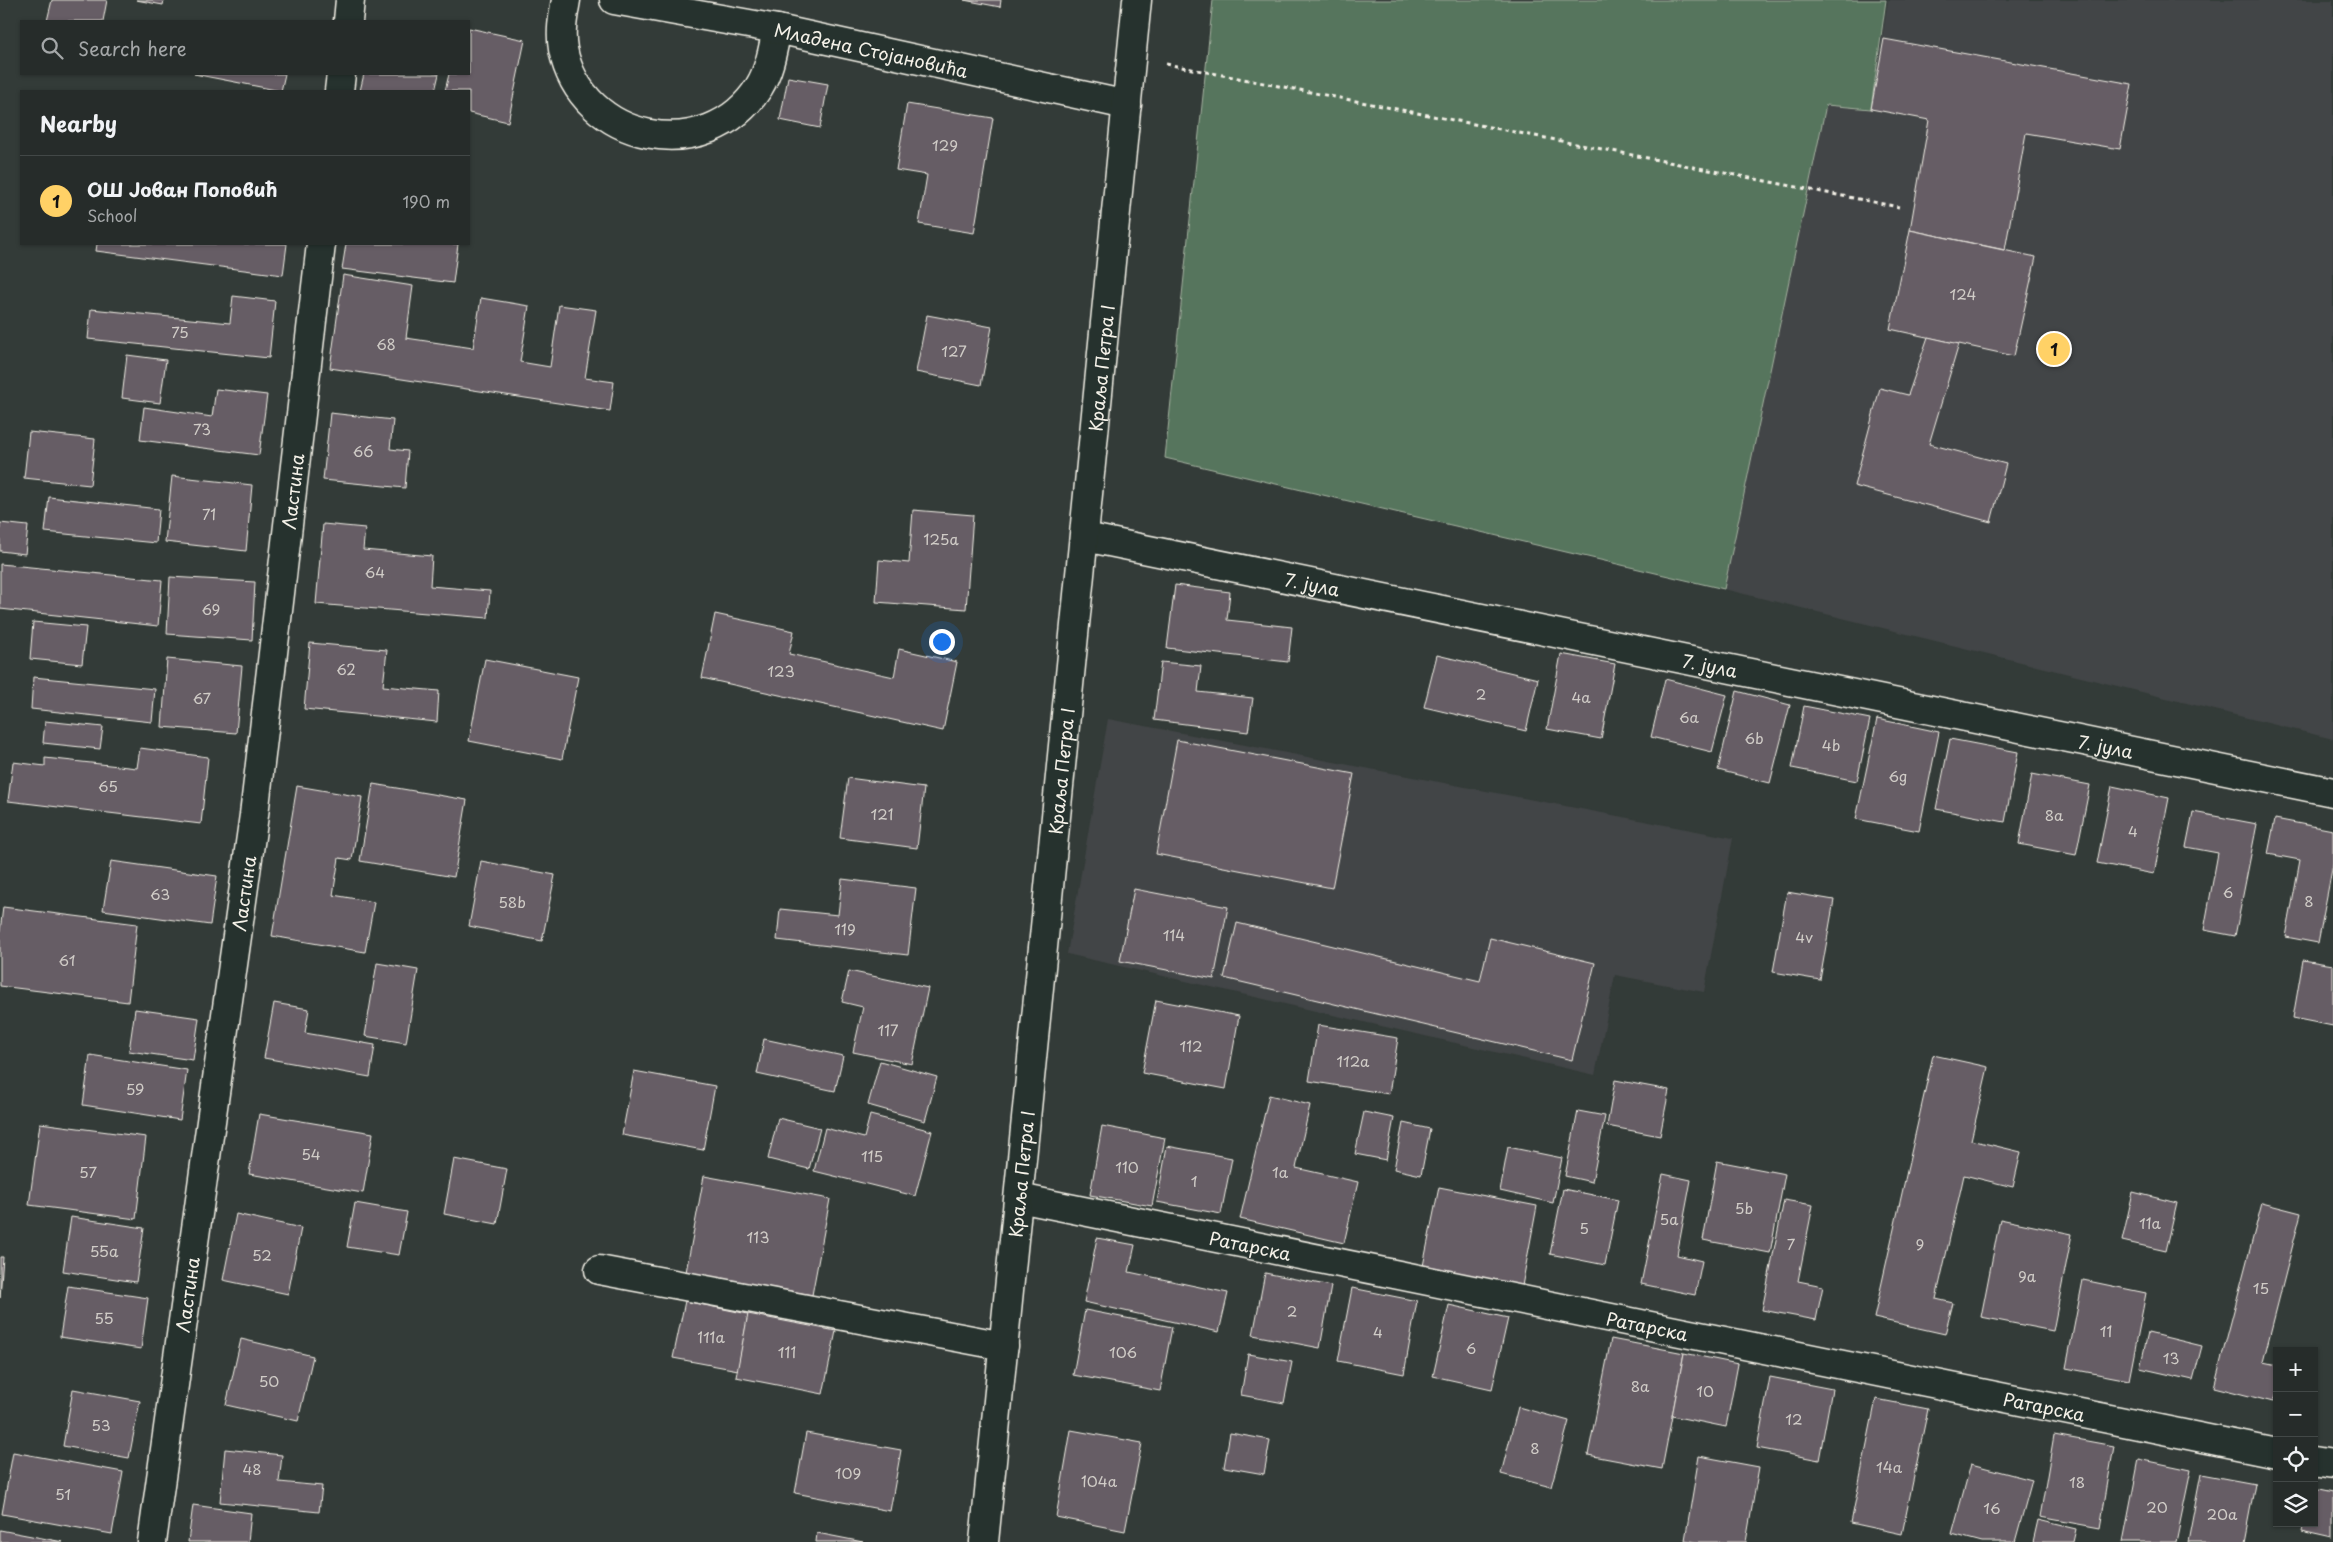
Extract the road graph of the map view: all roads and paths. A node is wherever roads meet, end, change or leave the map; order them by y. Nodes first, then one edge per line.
1 (350, 0) edge
2 (566, 0) edge
3 (614, 0) edge
4 (1137, 0) edge
5 (348, 20) edge
6 (777, 29) junction
7 (1131, 58) junction
8 (341, 75) edge
9 (339, 90) edge
10 (1127, 104) junction
11 (1899, 207) dead end
12 (321, 245) edge
13 (1085, 538) junction
14 (2333, 792) edge
15 (1019, 1198) junction
16 (599, 1270) dead end
17 (1004, 1346) junction
18 (2273, 1452) edge
19 (2318, 1462) edge
20 (2333, 1464) edge
21 (152, 1542) edge
22 (984, 1542) edge

1 - 5 street
2 - 6 street
3 - 6 street, Младена Стојановића
4 - 7 street, Краља Петра I
6 - 10 street, Младена Стојановића
7 - 10 street, Краља Петра I
7 - 11 path
8 - 9 street
10 - 13 street, Краља Петра I
12 - 21 street, Ластина
13 - 14 street, 7. јула
13 - 15 street, Краља Петра I
15 - 17 street, Краља Петра I
15 - 18 street, Ратарска
16 - 17 street
17 - 22 street, Краља Петра I
19 - 20 street

